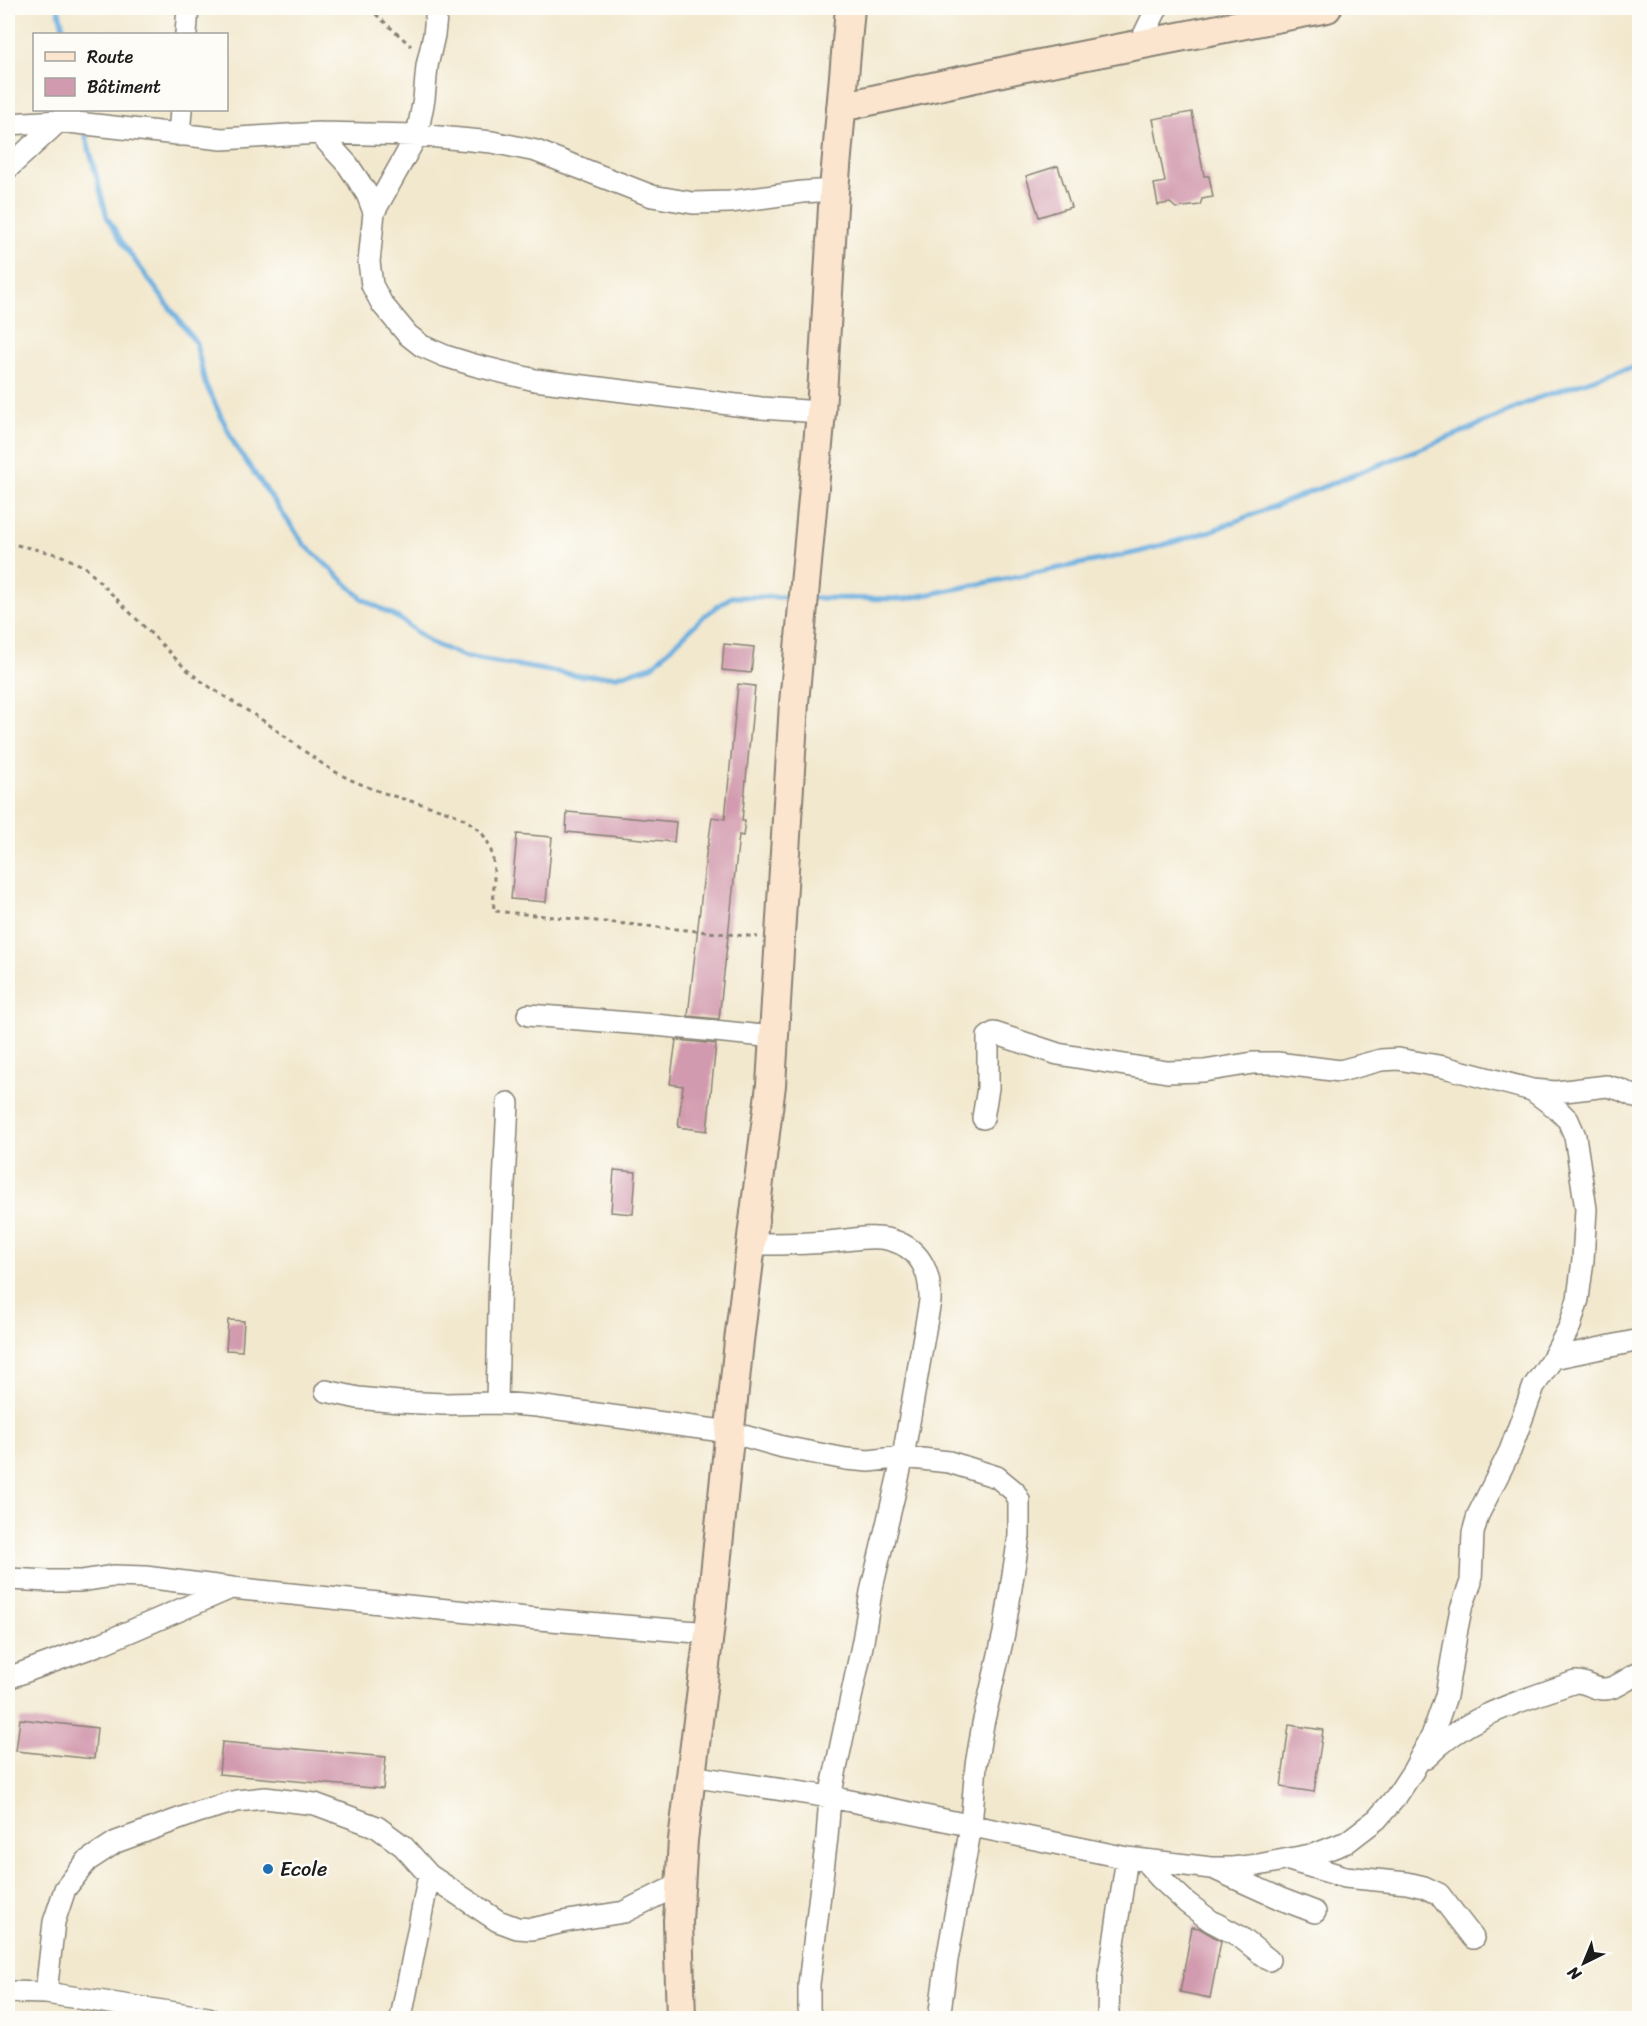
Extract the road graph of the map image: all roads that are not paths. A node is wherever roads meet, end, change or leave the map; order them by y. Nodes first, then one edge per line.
1 (188, 8) edge
2 (437, 8) edge
3 (850, 8) edge
4 (1156, 8) edge
5 (1327, 8) edge
6 (186, 33) edge
7 (1139, 45) junction
8 (841, 107) junction
9 (181, 111) edge
10 (59, 121) junction
11 (8, 124) edge
12 (319, 133) junction
13 (179, 135) junction
14 (417, 135) junction
15 (8, 168) edge
16 (834, 190) junction
17 (374, 212) junction
18 (821, 412) junction
19 (528, 1015) dead end
20 (774, 1037) junction
21 (1532, 1090) junction
22 (1640, 1099) edge
23 (508, 1103) dead end
24 (983, 1118) dead end
25 (753, 1244) junction
26 (1640, 1340) edge
27 (1553, 1358) junction
28 (326, 1391) dead end
29 (497, 1403) junction
30 (730, 1432) junction
31 (903, 1457) junction
32 (8, 1579) edge
33 (232, 1588) junction
34 (709, 1633) junction
35 (1640, 1673) edge
36 (8, 1678) edge
37 (1413, 1771) junction
38 (690, 1776) junction
39 (830, 1797) junction
40 (971, 1826) junction
41 (1136, 1859) junction
42 (1289, 1860) junction
43 (1211, 1868) junction
44 (429, 1875) junction
45 (680, 1884) junction
46 (1314, 1911) dead end
47 (1473, 1938) dead end
48 (1269, 1960) dead end
49 (8, 1992) edge
50 (46, 1993) junction
51 (207, 2019) edge
52 (401, 2019) edge
53 (681, 2019) edge
54 (810, 2019) edge
55 (939, 2019) edge
56 (1108, 2019) edge

1 - 6 street
2 - 14 street
3 - 8 main road
4 - 7 street
5 - 7 main road
7 - 8 main road
8 - 16 main road
9 - 13 street
10 - 11 street
10 - 13 street
10 - 15 street
12 - 13 street
12 - 14 street
12 - 17 street
14 - 16 street
14 - 17 street
16 - 18 main road
17 - 18 street
18 - 20 main road
19 - 20 street
20 - 25 main road
21 - 22 street
21 - 24 street
21 - 27 street
23 - 29 street
25 - 30 main road
25 - 31 street
26 - 27 street
27 - 37 street
28 - 29 street
29 - 30 street
30 - 31 street
30 - 34 main road
31 - 39 street
31 - 40 street
32 - 33 street
33 - 34 street
33 - 36 street
34 - 38 main road
35 - 37 street
37 - 42 street
38 - 39 street
38 - 45 main road
39 - 40 street
39 - 54 street
40 - 41 street
40 - 55 street
41 - 43 street
41 - 48 street
41 - 56 street
42 - 43 street
42 - 47 street
43 - 46 street
44 - 45 street
44 - 50 street
44 - 52 street
45 - 53 main road
49 - 50 street
50 - 51 street

